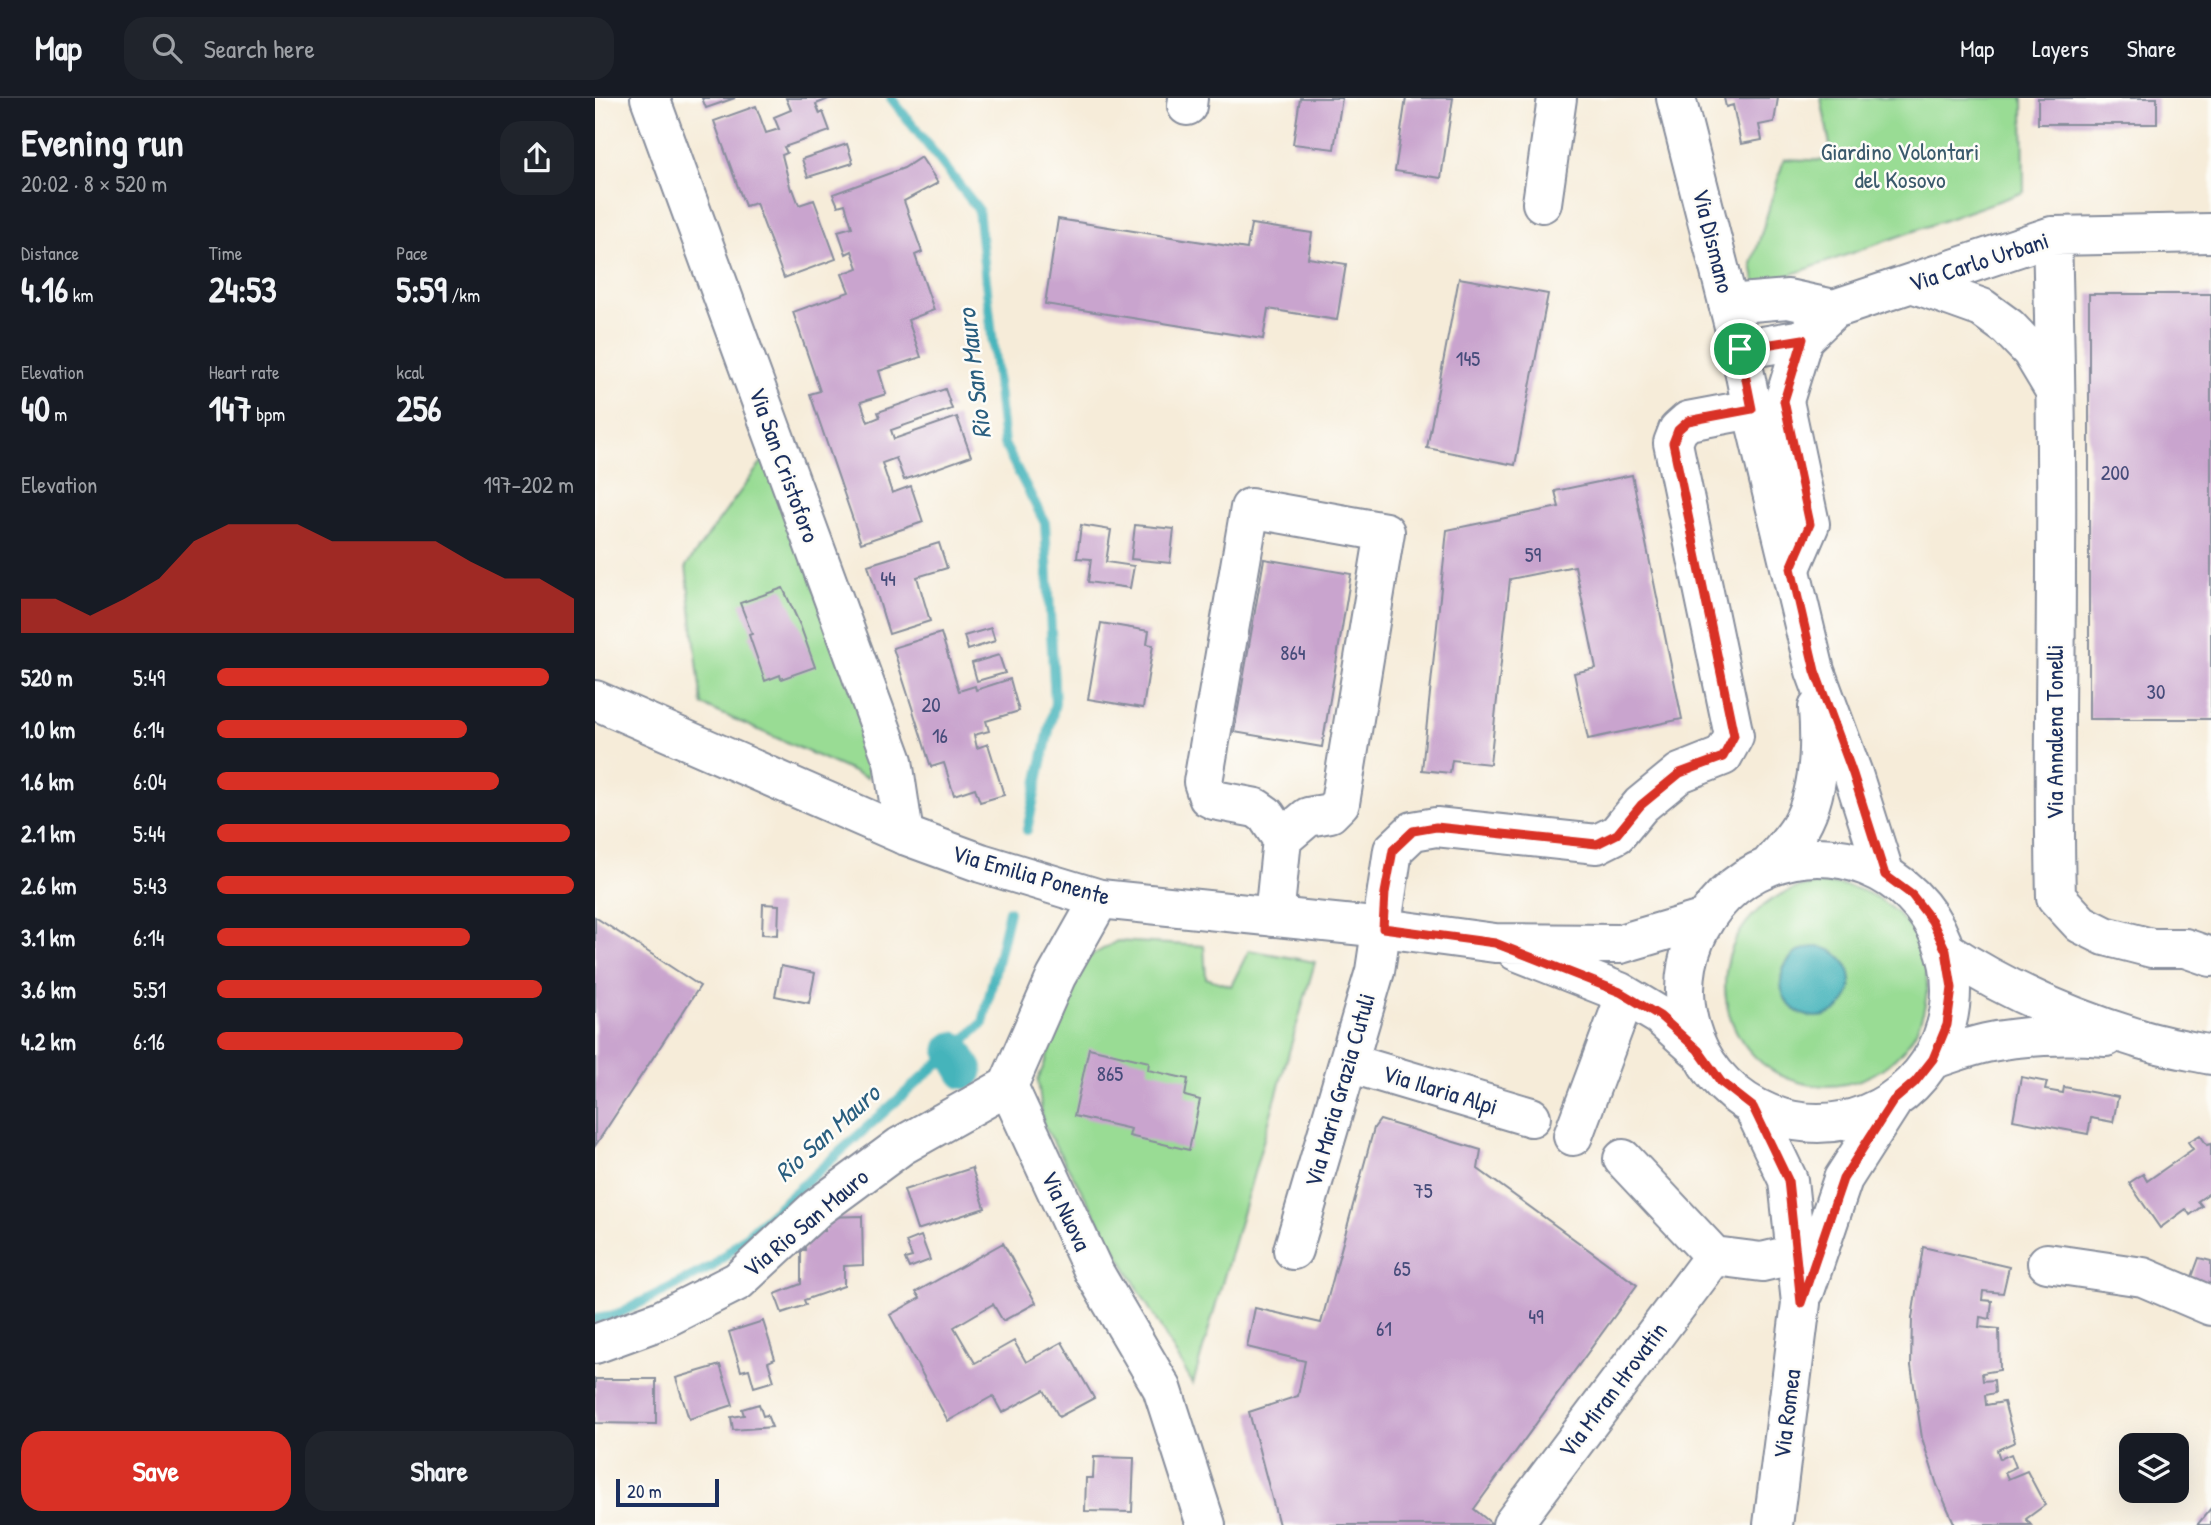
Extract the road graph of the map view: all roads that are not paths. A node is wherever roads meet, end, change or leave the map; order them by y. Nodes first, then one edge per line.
1 (650, 98) edge
2 (1557, 98) edge
3 (1676, 98) edge
4 (1542, 203) dead end
5 (2211, 233) edge
6 (2052, 236) junction
7 (1912, 284) junction
8 (1728, 304) junction
9 (1834, 309) junction
10 (1803, 339) junction
11 (1740, 349) junction
12 (2056, 393) junction
13 (1752, 409) junction
14 (1791, 568) junction
15 (1815, 671) junction
16 (595, 700) edge
17 (1256, 808) junction
18 (1319, 816) junction
19 (904, 835) junction
20 (1282, 839) junction
21 (1769, 866) junction
22 (1885, 875) junction
23 (1100, 899) junction
24 (1273, 917) junction
25 (1705, 919) junction
26 (1383, 928) junction
27 (1495, 943) junction
28 (1946, 951) junction
29 (2198, 952) edge
30 (1622, 1005) dead end
31 (2138, 1039) junction
32 (1698, 1050) junction
33 (2211, 1055) edge
34 (1933, 1059) junction
35 (1349, 1063) junction
36 (1008, 1086) junction
37 (1893, 1101) junction
38 (1753, 1107) junction
39 (1531, 1117) dead end
40 (1573, 1136) dead end
41 (1623, 1159) dead end
42 (1293, 1250) dead end
43 (1796, 1254) junction
44 (1714, 1256) junction
45 (2047, 1263) dead end
46 (1801, 1303) junction
47 (2211, 1306) edge
48 (595, 1344) edge
49 (1206, 1525) edge
50 (1512, 1525) edge
51 (1773, 1525) edge

1 - 19 main road, Via San Cristoforo
2 - 4 main road
3 - 8 main road, Via Dismano
5 - 6 main road, Via Carlo Urbani
6 - 7 main road, Via Carlo Urbani
6 - 12 main road, Via Annalena Tonelli
7 - 9 main road, Via Carlo Urbani
7 - 12 main road
8 - 9 main road
8 - 11 main road, Via Dismano
9 - 10 main road, Via Carlo Urbani
10 - 11 main road
10 - 14 main road
11 - 13 main road, Via Dismano
12 - 29 main road, Via Annalena Tonelli
13 - 14 main road, Via Dismano
13 - 26 main road, Via Maria Grazia Cutuli
14 - 15 main road, Via Dismano
15 - 21 main road, Via Dismano
15 - 22 main road, Via Dismano
16 - 19 main road, Via Emilia Ponente
17 - 18 main road
17 - 18 main road
17 - 20 main road
18 - 20 main road
19 - 23 main road, Via Emilia Ponente
20 - 24 main road
21 - 22 main road
21 - 25 main road
22 - 28 main road
23 - 24 main road, Via Emilia Ponente
23 - 36 main road
24 - 26 main road, Via Emilia Ponente
25 - 27 main road, Via Emilia Ponente
25 - 32 main road
26 - 27 main road, Via Emilia Ponente
26 - 35 main road, Via Maria Grazia Cutuli
27 - 32 main road, Via Emilia Ponente
28 - 31 main road
28 - 34 main road
30 - 40 main road
31 - 33 main road
31 - 34 main road
32 - 38 main road
34 - 37 main road
35 - 39 main road, Via Ilaria Alpi
35 - 42 main road, Via Maria Grazia Cutuli
36 - 48 main road, Via Rio San Mauro
36 - 49 main road, Via Nuova
37 - 38 main road
37 - 46 main road, Via Romea
38 - 43 main road, Via Romea
41 - 44 main road
43 - 44 main road
43 - 46 main road, Via Romea
44 - 50 main road, Via Miran Hrovatin
45 - 47 main road
46 - 51 main road, Via Romea

